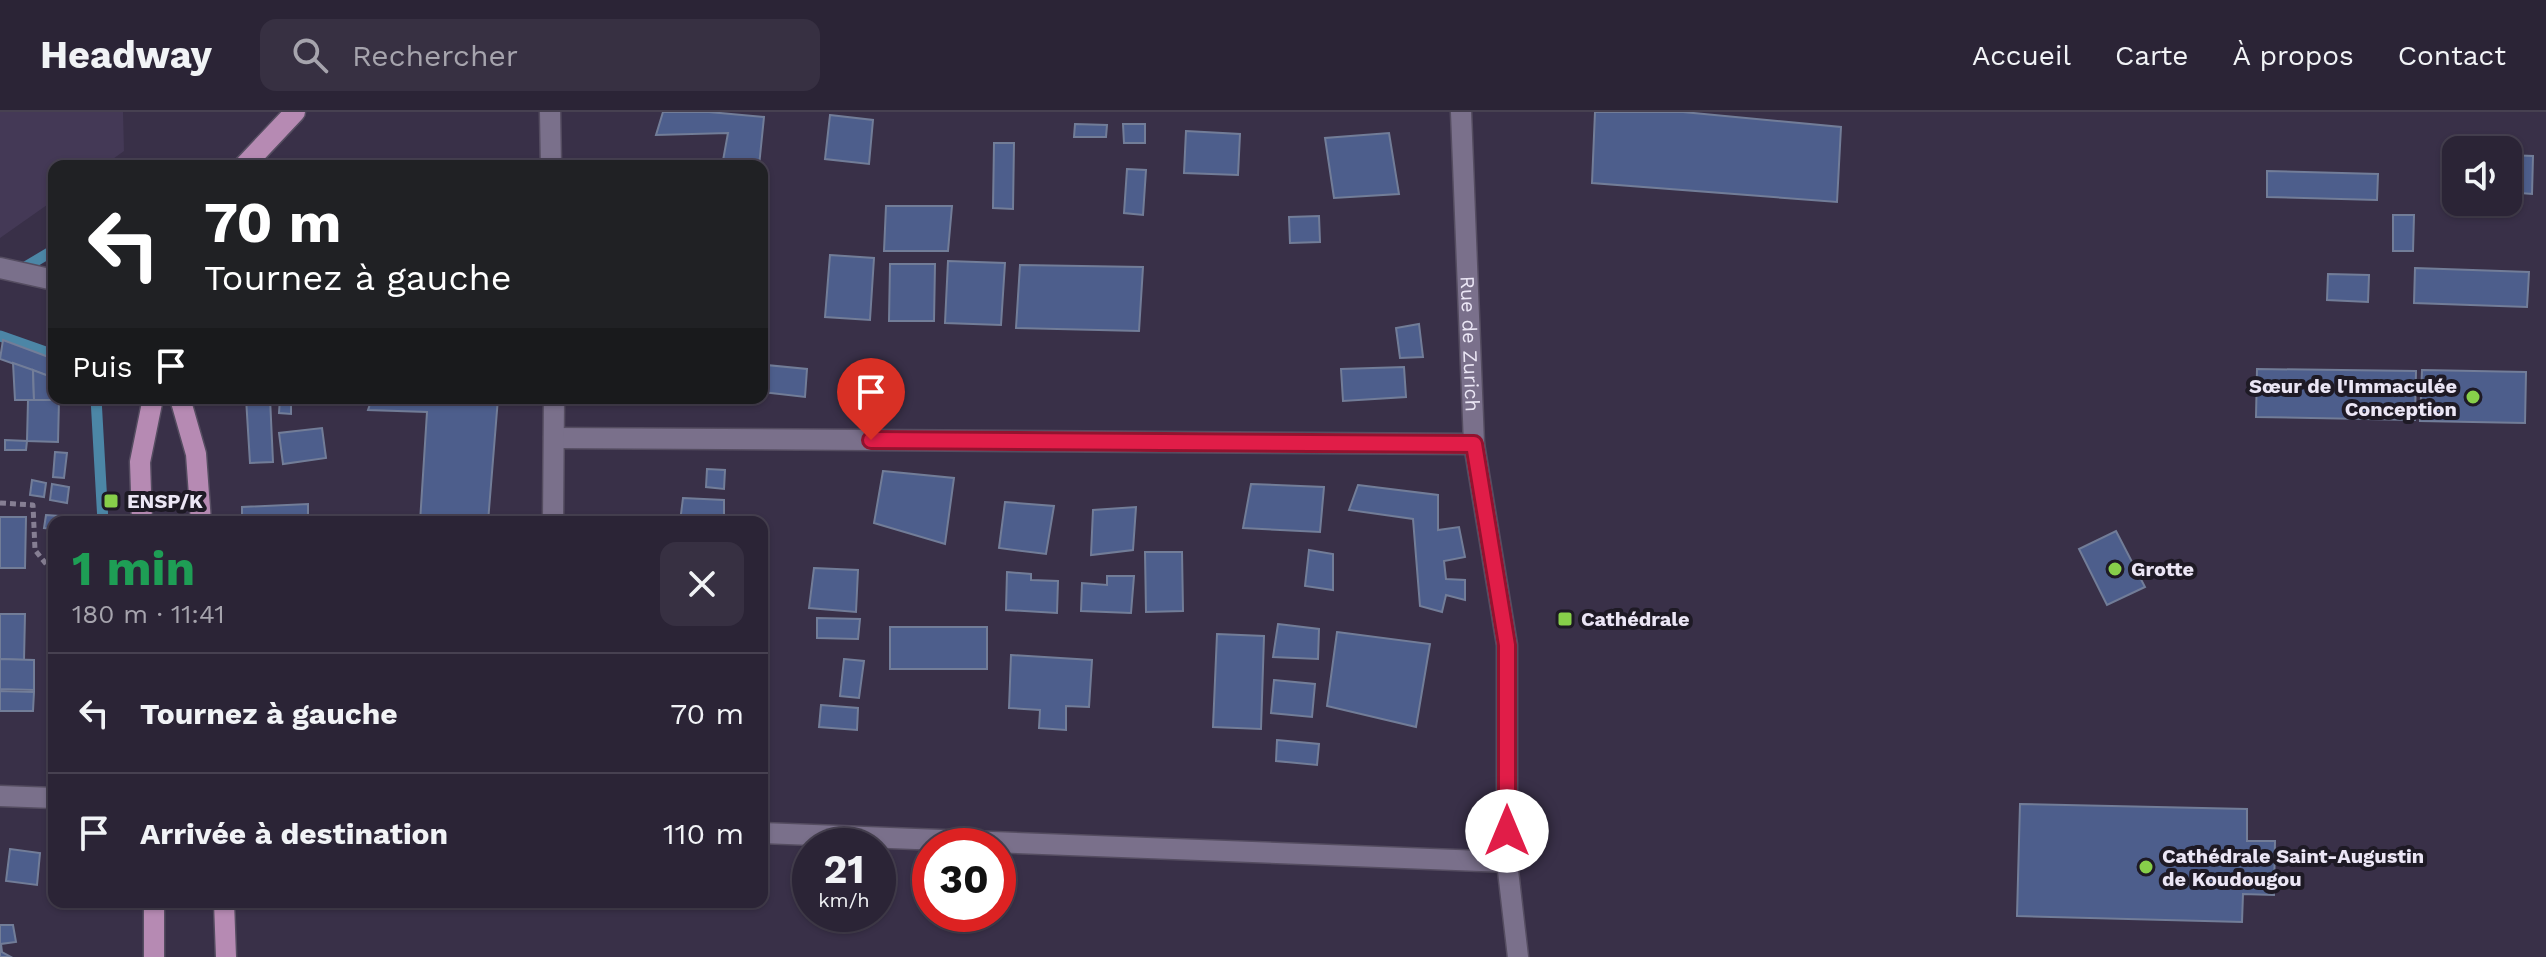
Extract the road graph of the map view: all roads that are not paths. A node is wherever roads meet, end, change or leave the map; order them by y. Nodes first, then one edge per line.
1 (295, 112) edge
2 (550, 112) edge
3 (1461, 112) edge
4 (249, 160) edge
5 (551, 160) edge
6 (0, 268) edge
7 (48, 279) edge
8 (152, 404) edge
9 (182, 404) edge
10 (554, 404) edge
11 (554, 438) junction
12 (1474, 444) junction
13 (142, 516) edge
14 (201, 516) edge
15 (553, 516) edge
16 (0, 796) edge
17 (48, 798) edge
18 (768, 833) edge
19 (1507, 862) junction
20 (154, 908) edge
21 (224, 908) edge
22 (154, 957) edge
23 (226, 957) edge
24 (1518, 957) edge

1 - 4 main road
2 - 5 street
3 - 12 street, Rue de Zurich
6 - 7 street
8 - 13 main road
9 - 14 main road
10 - 11 street
11 - 12 street
11 - 15 street
12 - 19 street, Rue de Zurich
16 - 17 street
18 - 19 street
19 - 24 street, Rue de Zurich
20 - 22 main road
21 - 23 main road

